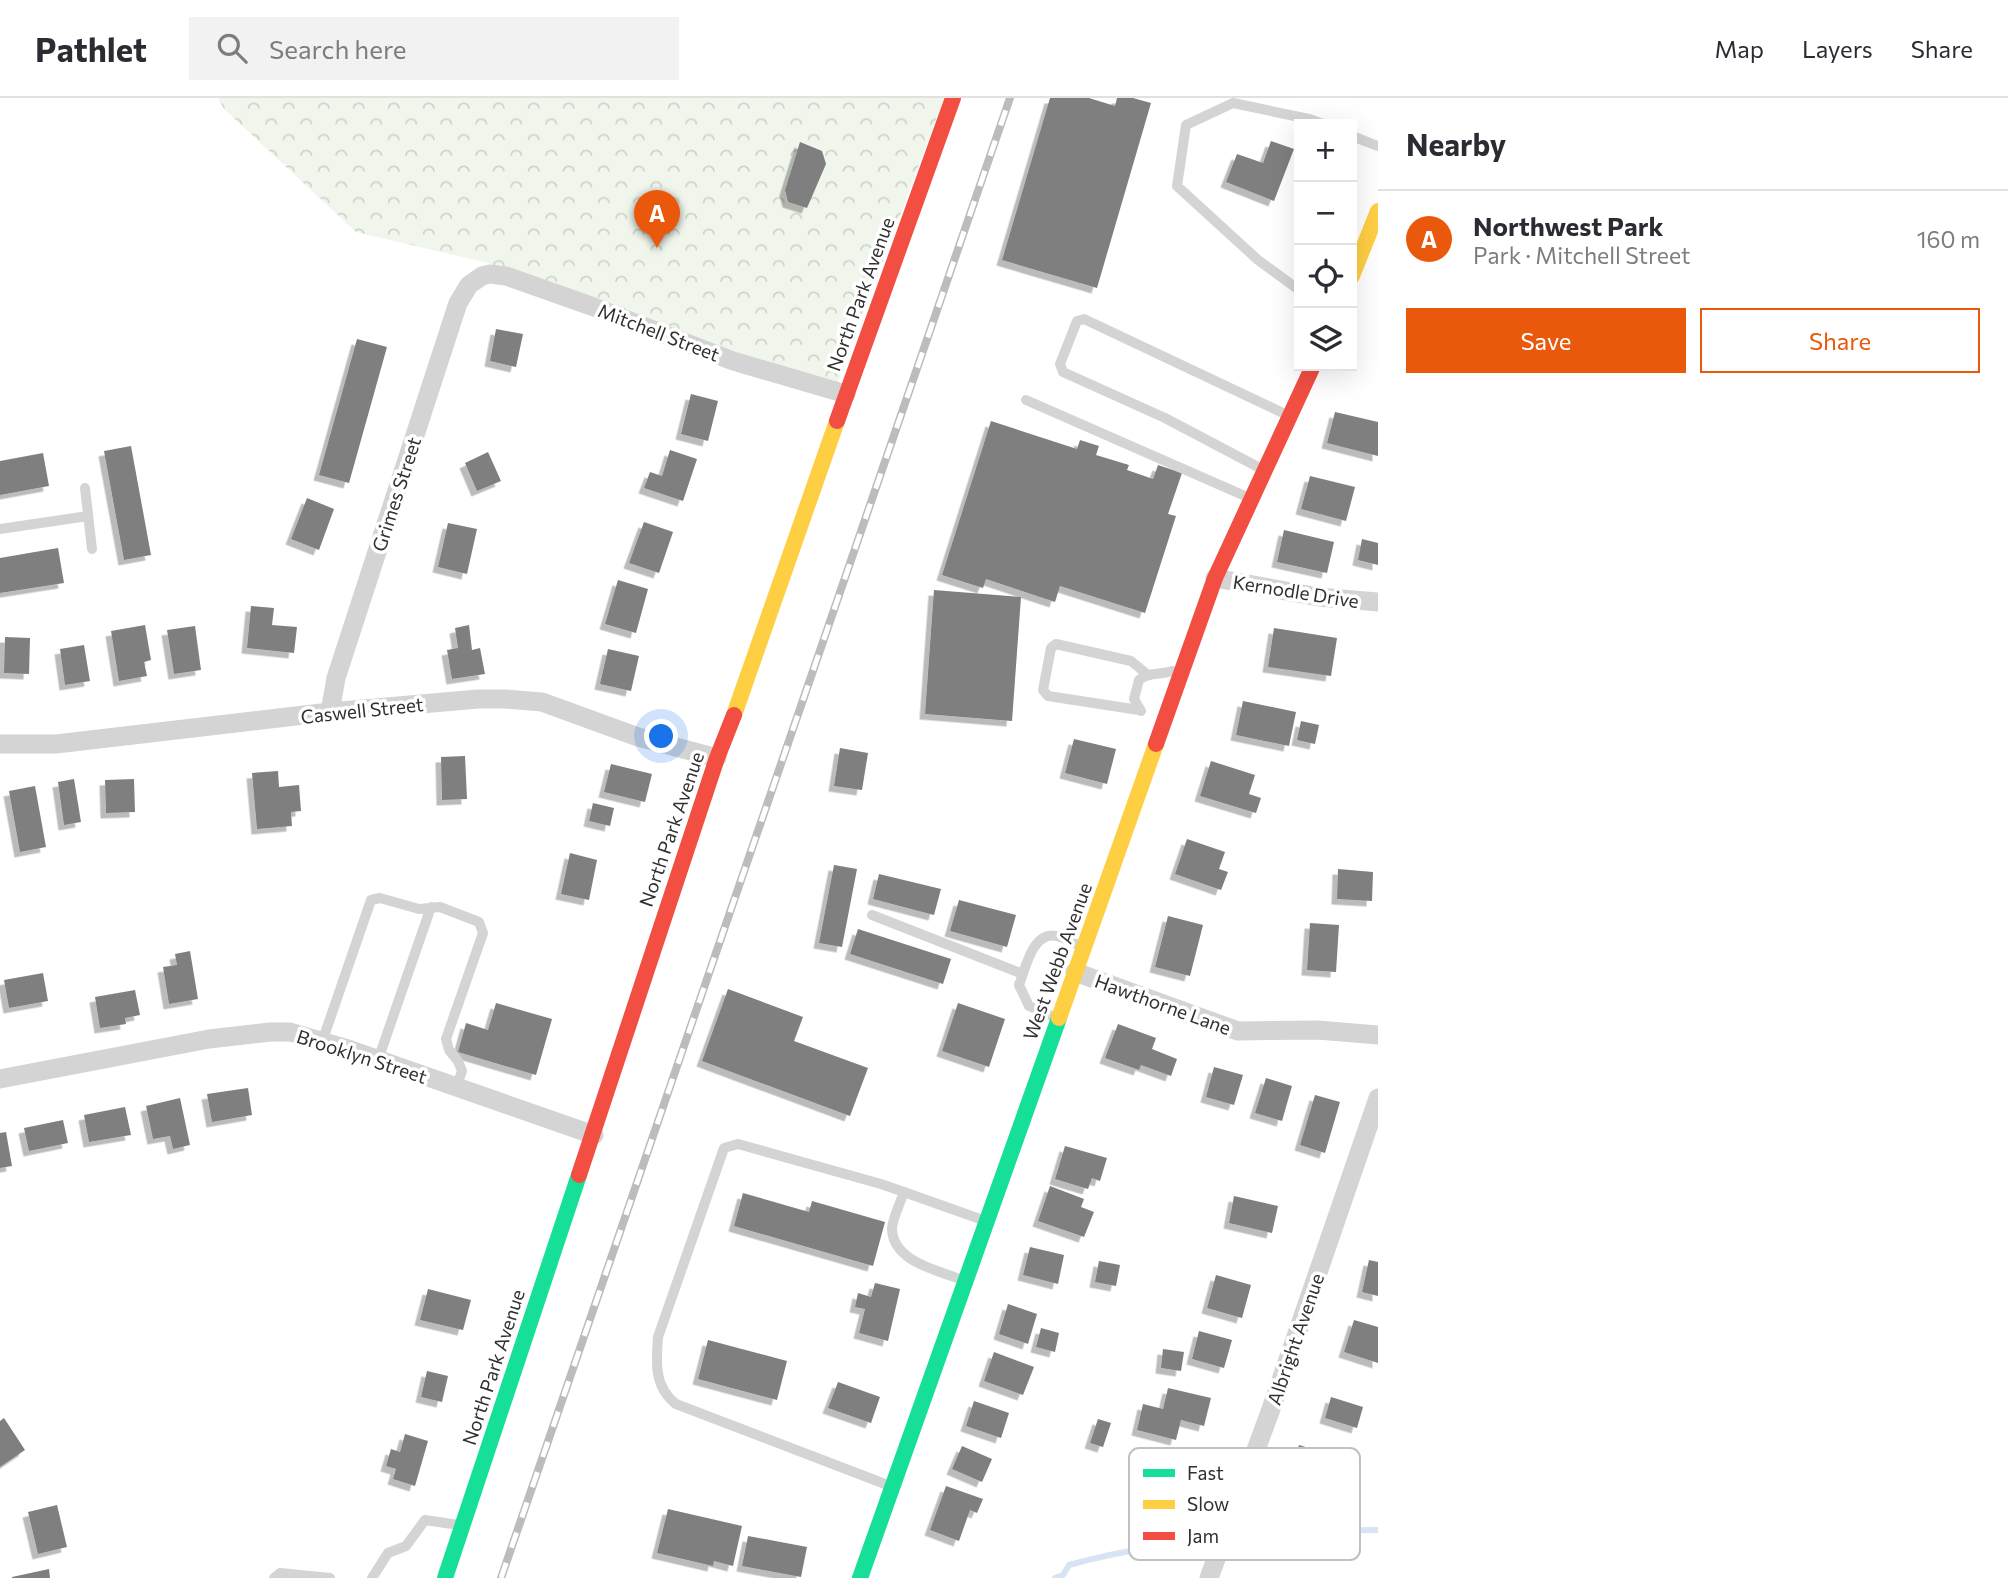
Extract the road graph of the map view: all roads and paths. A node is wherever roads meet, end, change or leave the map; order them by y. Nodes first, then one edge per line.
1 (953, 98) edge
2 (1309, 119) edge
3 (1357, 138) edge
4 (1378, 146) edge
5 (1378, 211) edge
6 (1357, 264) edge
7 (474, 281) joint
8 (1294, 286) edge
9 (1311, 371) edge
10 (846, 394) junction
11 (1026, 400) dead end
12 (1290, 417) junction
13 (1265, 470) junction
14 (85, 488) dead end
15 (1251, 499) junction
16 (88, 516) junction
17 (0, 529) edge
18 (92, 549) dead end
19 (1214, 578) junction
20 (1378, 602) edge
21 (1183, 668) junction
22 (1147, 675) junction
23 (330, 712) junction
24 (1151, 717) junction
25 (0, 744) edge
26 (717, 758) junction
27 (431, 908) junction
28 (872, 915) dead end
29 (1084, 947) junction
30 (1075, 972) junction
31 (1023, 974) junction
32 (1059, 1019) junction
33 (1378, 1035) edge
34 (322, 1042) junction
35 (378, 1060) junction
36 (0, 1079) edge
37 (456, 1087) junction
38 (1378, 1098) edge
39 (593, 1135) junction
40 (904, 1192) junction
41 (987, 1222) junction
42 (966, 1281) junction
43 (1257, 1448) edge
44 (892, 1488) junction
45 (463, 1526) junction
46 (1216, 1560) edge
47 (274, 1578) edge
48 (330, 1578) edge
49 (372, 1578) edge
50 (445, 1578) edge
51 (860, 1578) edge
52 (1209, 1578) edge

1 - 10 main road, North Park Avenue
2 - 8 lane
3 - 4 lane
5 - 6 main road
7 - 10 street, Mitchell Street
7 - 23 street, Grimes Street
9 - 12 main road, West Webb Avenue
10 - 26 main road, North Park Avenue
11 - 15 lane
12 - 13 main road, West Webb Avenue
12 - 13 lane
13 - 15 main road, West Webb Avenue
14 - 16 lane
15 - 19 main road, West Webb Avenue
16 - 17 lane
16 - 18 lane
19 - 20 street, Kernodle Drive
19 - 21 main road, West Webb Avenue
21 - 22 lane
21 - 24 main road, West Webb Avenue
22 - 24 lane
22 - 24 lane
23 - 25 street, Caswell Street
23 - 26 street, Caswell Street
24 - 29 main road, West Webb Avenue
26 - 39 main road, North Park Avenue
27 - 34 lane
27 - 35 lane
27 - 37 lane
28 - 31 lane
29 - 30 main road, West Webb Avenue
29 - 31 lane
30 - 32 main road, West Webb Avenue
30 - 33 street, Hawthorne Lane
31 - 32 lane
32 - 41 main road, West Webb Avenue
34 - 35 street, Brooklyn Street
34 - 36 street, Brooklyn Street
35 - 37 street, Brooklyn Street
37 - 39 street, Brooklyn Street
38 - 43 street, Albright Avenue
39 - 45 main road, North Park Avenue
40 - 41 lane
40 - 42 lane
40 - 44 lane
41 - 42 main road, West Webb Avenue
42 - 44 main road, West Webb Avenue
44 - 51 main road, West Webb Avenue
45 - 49 lane
45 - 50 main road, North Park Avenue
46 - 52 street, Albright Avenue
47 - 48 lane

